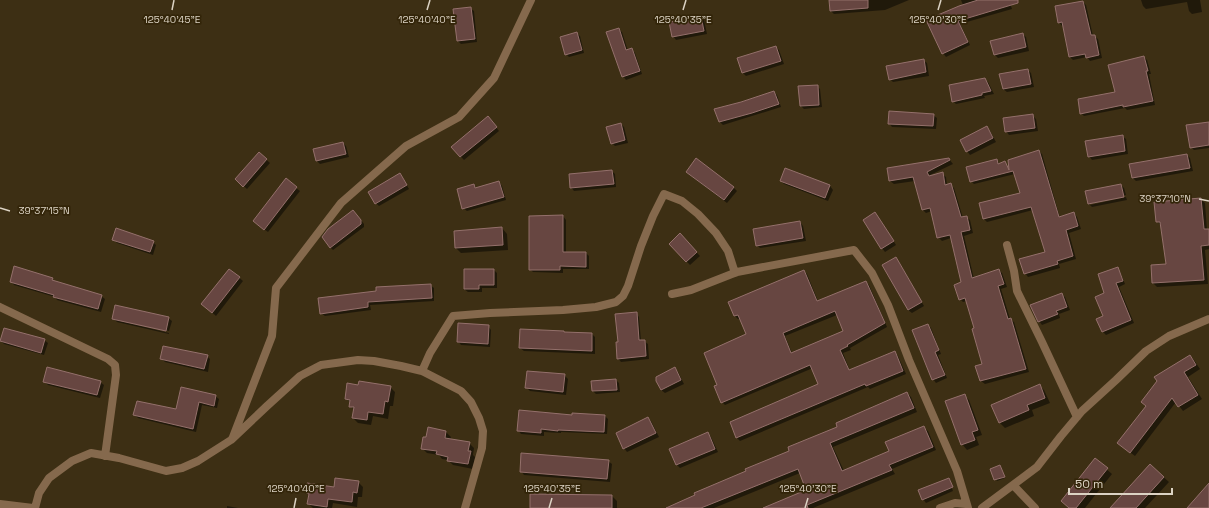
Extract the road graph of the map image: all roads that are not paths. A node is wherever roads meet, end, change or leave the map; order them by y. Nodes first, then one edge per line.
1 (531, 0) edge
2 (1007, 245) dead end
3 (735, 272) junction
4 (672, 294) dead end
5 (0, 307) edge
6 (1209, 319) edge
7 (422, 371) junction
8 (1077, 417) junction
9 (232, 440) junction
10 (105, 456) junction
11 (1013, 485) junction
12 (0, 504) edge
13 (967, 506) edge
14 (34, 508) edge
15 (465, 508) edge
16 (940, 508) edge
17 (982, 508) edge
18 (1035, 508) edge

1 - 9 street
2 - 8 street
3 - 4 street
3 - 7 street
3 - 13 street
5 - 10 street
6 - 8 street
7 - 9 street
7 - 15 street
8 - 11 street
9 - 10 street
10 - 14 street
11 - 17 street
11 - 18 street
12 - 14 street
13 - 16 street

